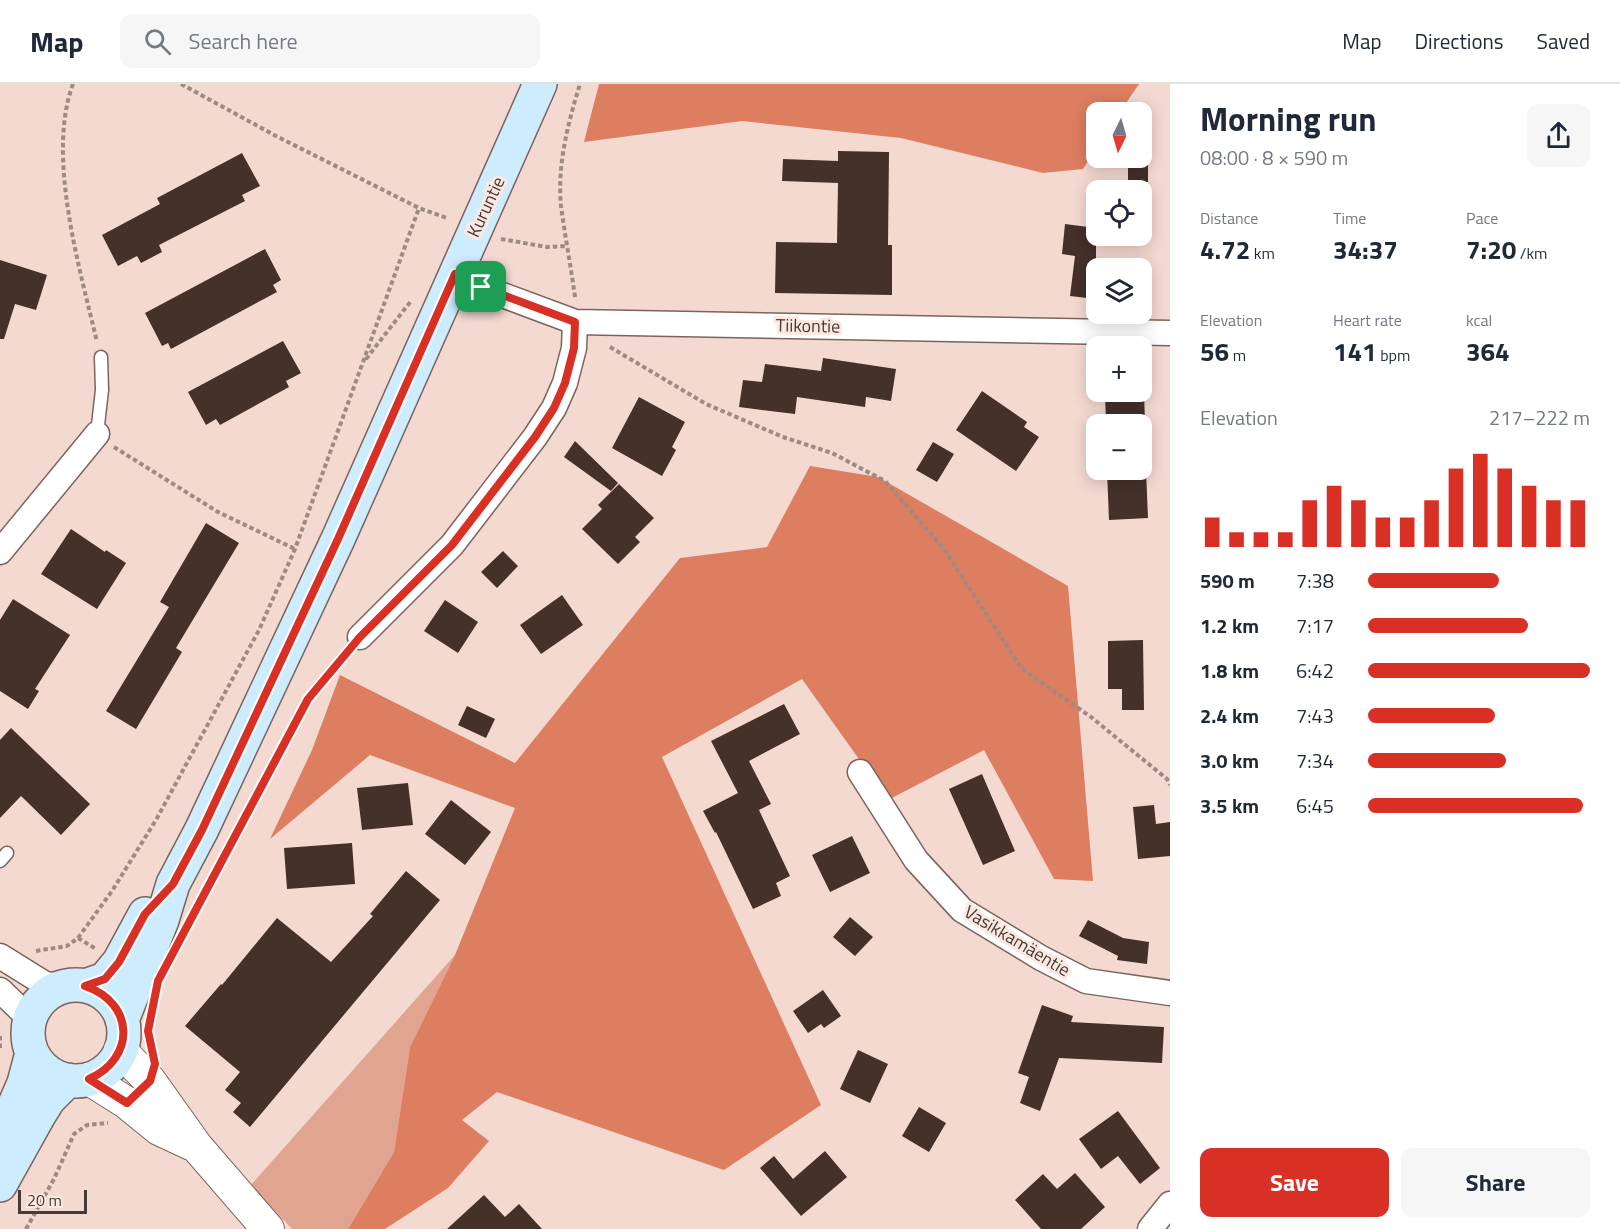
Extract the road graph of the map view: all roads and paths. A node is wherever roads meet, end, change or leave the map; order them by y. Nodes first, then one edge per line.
1 (73, 84) edge
2 (181, 84) edge
3 (540, 84) edge
4 (580, 84) edge
5 (419, 208) junction
6 (447, 218) dead end
7 (496, 238) dead end
8 (568, 246) junction
9 (455, 274) junction
10 (574, 326) junction
11 (1170, 333) edge
12 (101, 357) joint
13 (97, 434) junction
14 (295, 549) junction
15 (0, 552) edge
16 (360, 637) joint
17 (860, 772) dead end
18 (1170, 785) edge
19 (173, 884) junction
20 (195, 911) dead end
21 (9, 961) edge
22 (75, 986) junction
23 (0, 990) edge
24 (1170, 993) edge
25 (30, 1019) junction
26 (121, 1035) junction
27 (0, 1036) edge
28 (0, 1050) edge
29 (32, 1053) junction
30 (78, 1080) junction
31 (127, 1103) junction
32 (0, 1139) edge
33 (197, 1147) junction
34 (0, 1185) edge
35 (1170, 1204) edge
36 (26, 1229) edge
37 (268, 1229) edge
38 (1150, 1229) edge

1 - 12 path
2 - 5 path
3 - 9 main road, Kuruntie
4 - 8 path
5 - 6 path
5 - 14 path
7 - 8 path
8 - 10 path
9 - 10 street, Tiikontie
9 - 19 main road, Kuruntie
10 - 11 street, Tiikontie
10 - 16 street
10 - 18 path
12 - 13 lane
13 - 14 path
13 - 15 street
14 - 21 path
16 - 20 path
17 - 24 street, Vasikkamäentie
19 - 22 main road, Kuruntie
19 - 26 main road, Kuruntie
21 - 22 street
22 - 25 main road
22 - 26 main road
23 - 25 street
25 - 29 main road
26 - 30 main road
26 - 33 street
27 - 28 path
29 - 30 main road
29 - 32 main road
30 - 31 street
30 - 34 main road
31 - 33 street
31 - 36 path
33 - 37 street
35 - 38 street

